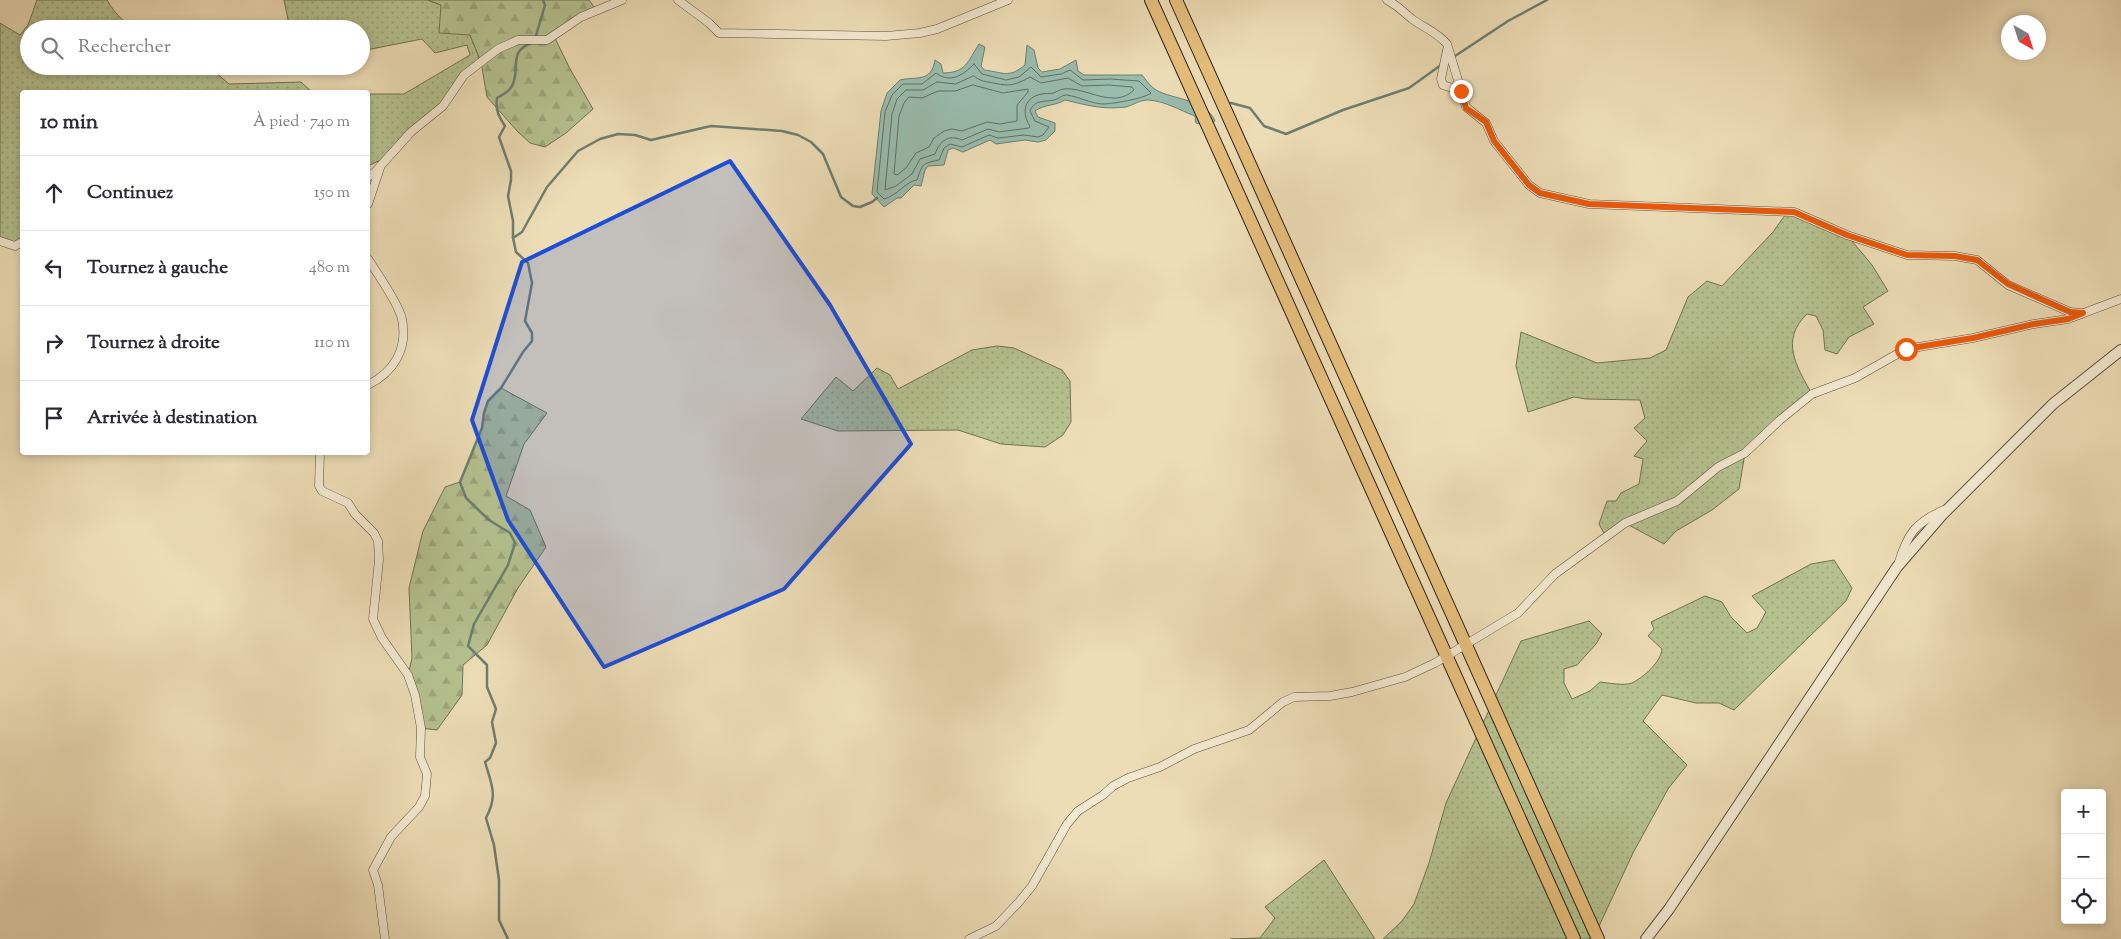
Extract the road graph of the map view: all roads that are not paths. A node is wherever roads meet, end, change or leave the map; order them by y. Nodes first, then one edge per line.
1 (622, 0) edge
2 (678, 0) edge
3 (1008, 0) edge
4 (1151, 0) edge
5 (1176, 0) edge
6 (1387, 0) edge
7 (1448, 48) junction
8 (1461, 91) junction
9 (381, 164) junction
10 (370, 176) edge
11 (370, 198) edge
12 (0, 241) edge
13 (20, 243) edge
14 (370, 262) edge
15 (2121, 299) edge
16 (2083, 313) junction
17 (2121, 350) edge
18 (370, 384) edge
19 (320, 455) edge
20 (1464, 645) junction
21 (1447, 655) junction
22 (385, 939) edge
23 (969, 939) edge
24 (1574, 939) edge
25 (1598, 939) edge
26 (1646, 939) edge

1 - 9 street
2 - 3 street
4 - 21 highway
5 - 20 highway
6 - 7 street
7 - 8 street
7 - 8 street
8 - 16 street
9 - 10 street
9 - 11 street
12 - 13 street
14 - 18 street
15 - 16 street
16 - 20 street
17 - 26 street
19 - 22 street
20 - 21 street
20 - 25 highway
21 - 23 street
21 - 24 highway

